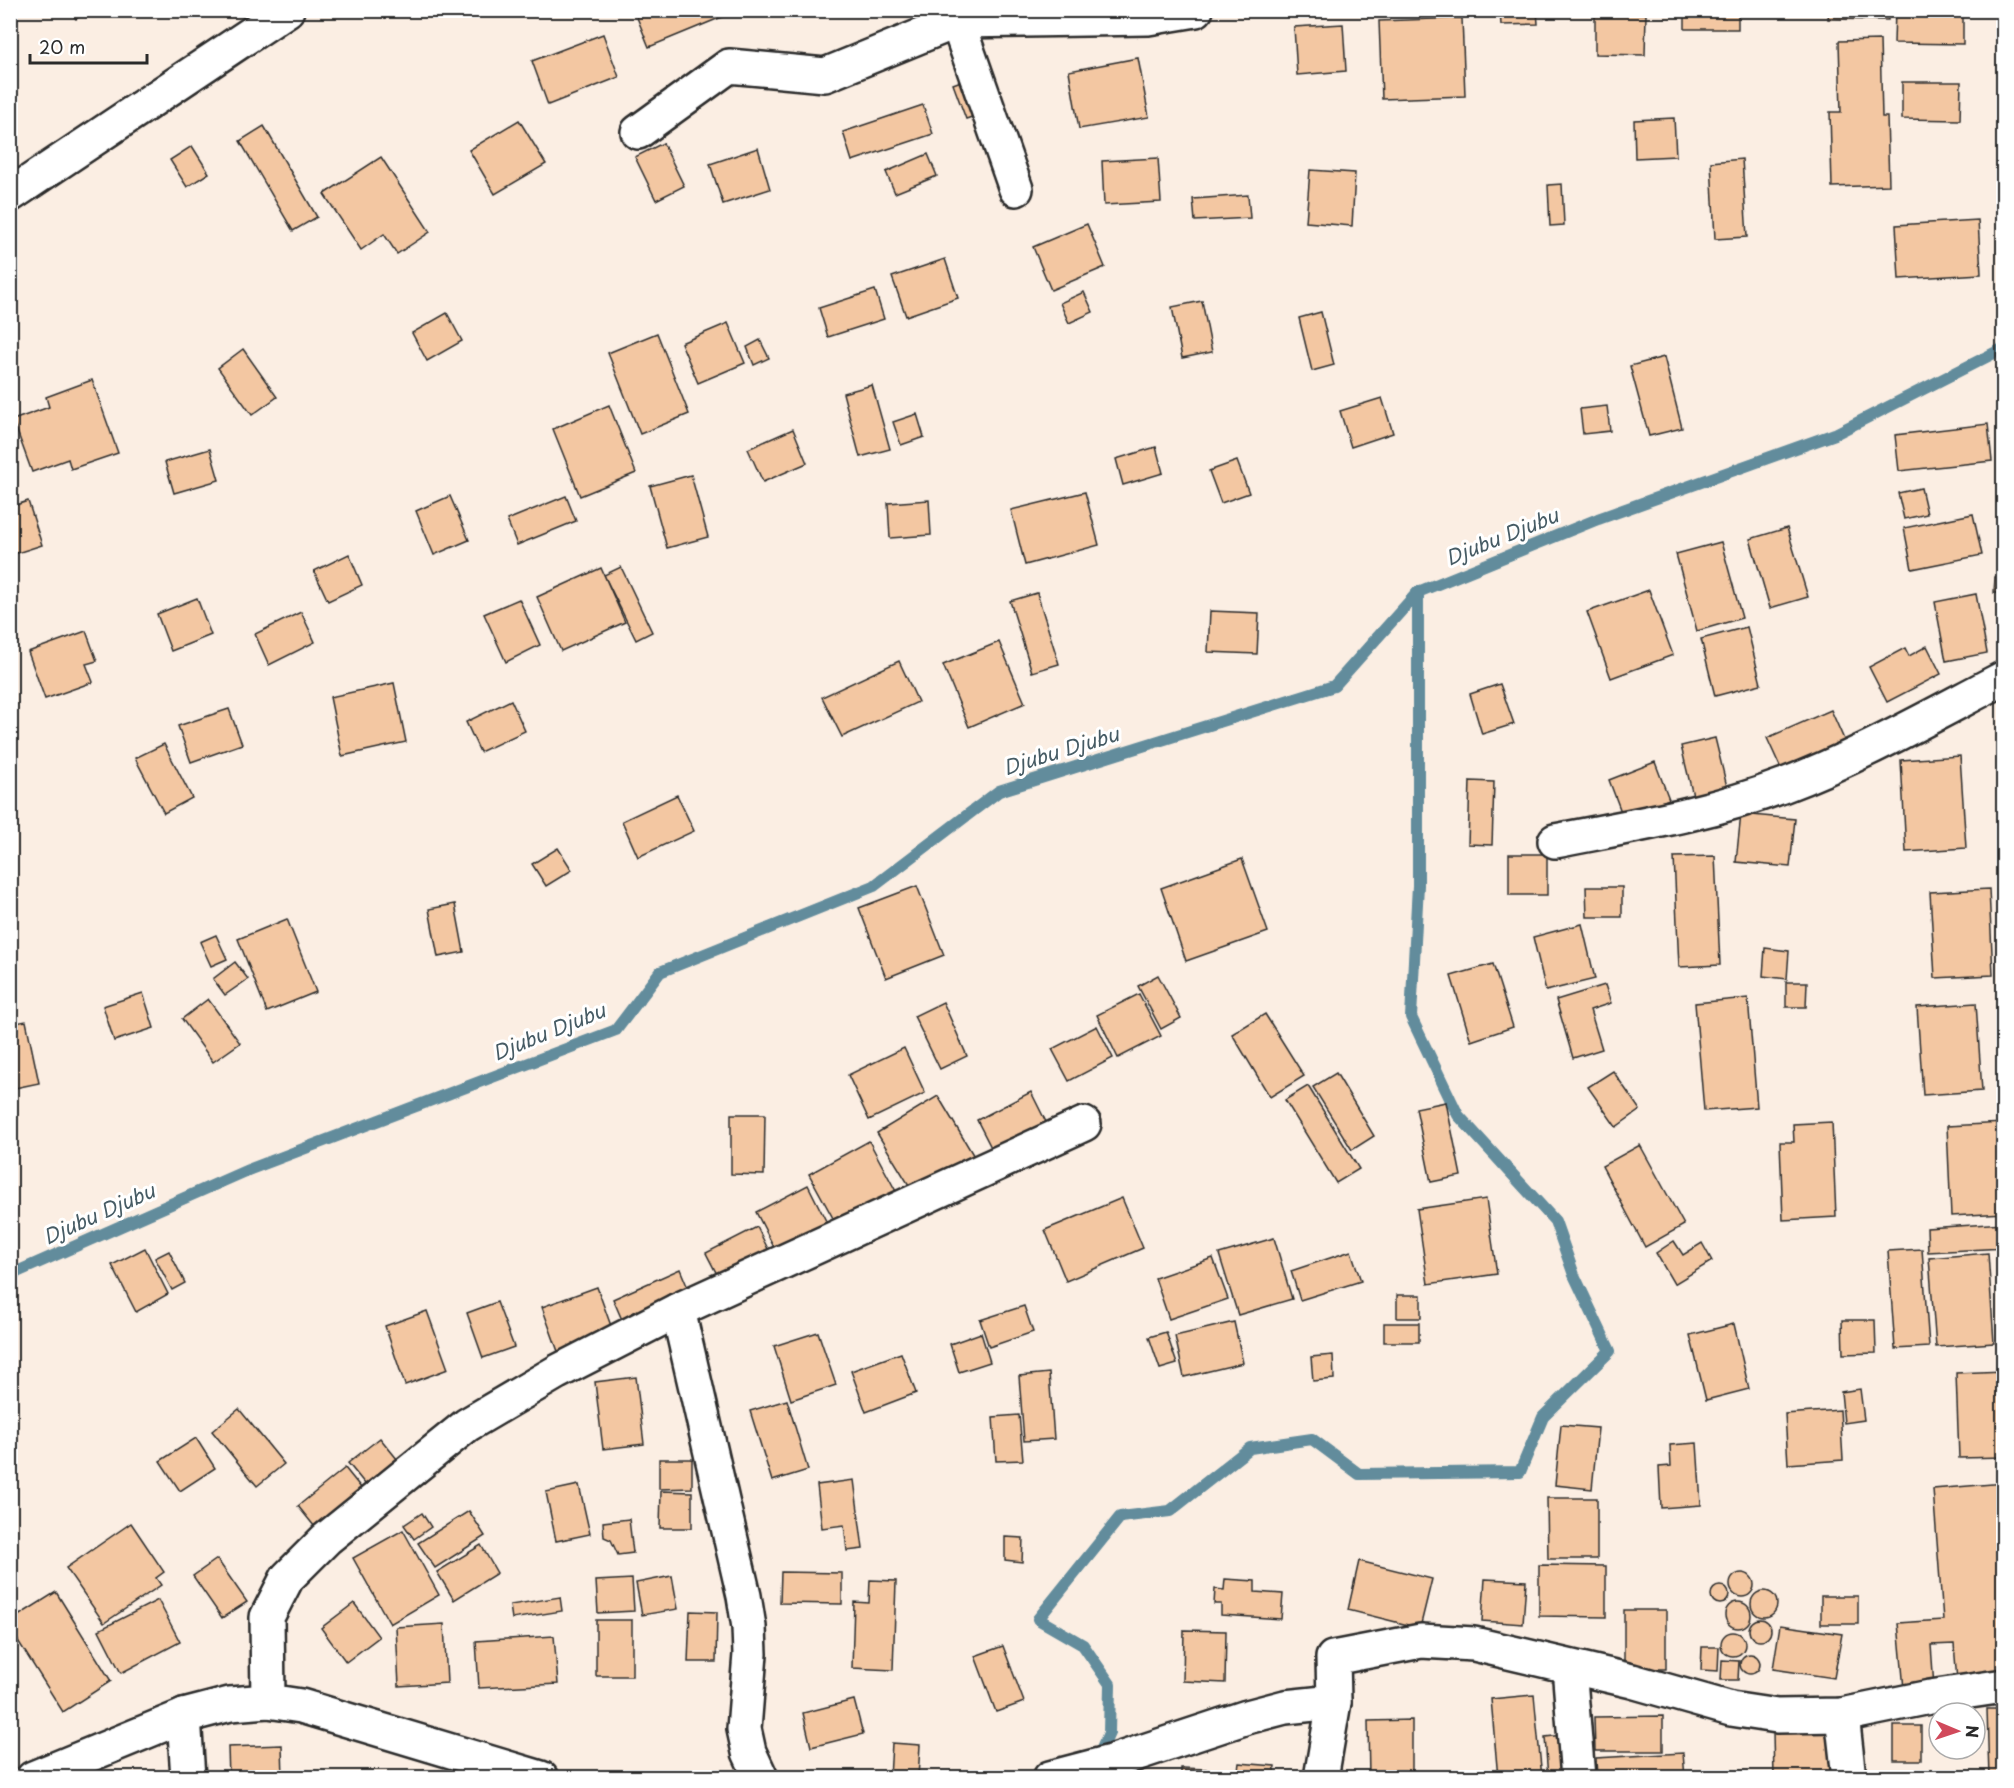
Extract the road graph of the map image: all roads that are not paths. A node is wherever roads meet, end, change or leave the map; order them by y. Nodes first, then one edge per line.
1 (287, 10) edge
2 (1196, 10) edge
3 (956, 16) edge
4 (639, 132) dead end
5 (1016, 189) dead end
6 (10, 195) edge
7 (2004, 678) edge
8 (1555, 841) dead end
9 (1084, 1124) dead end
10 (678, 1310) junction
11 (1569, 1667) junction
12 (2004, 1686) edge
13 (268, 1701) junction
14 (1334, 1702) junction
15 (1842, 1714) junction
16 (184, 1716) junction
17 (524, 1775) edge
18 (33, 1778) edge
19 (188, 1778) edge
20 (761, 1778) edge
21 (1050, 1778) edge
22 (1321, 1778) edge
23 (1578, 1778) edge
24 (1849, 1778) edge

1 - 6 street
2 - 3 street
3 - 4 street
3 - 5 street
7 - 8 street
9 - 10 street
10 - 13 street
10 - 20 street
11 - 14 street
11 - 15 street
11 - 23 street
12 - 15 street
13 - 16 street
13 - 17 street
14 - 21 street
14 - 22 street
15 - 24 street
16 - 18 street
16 - 19 street

